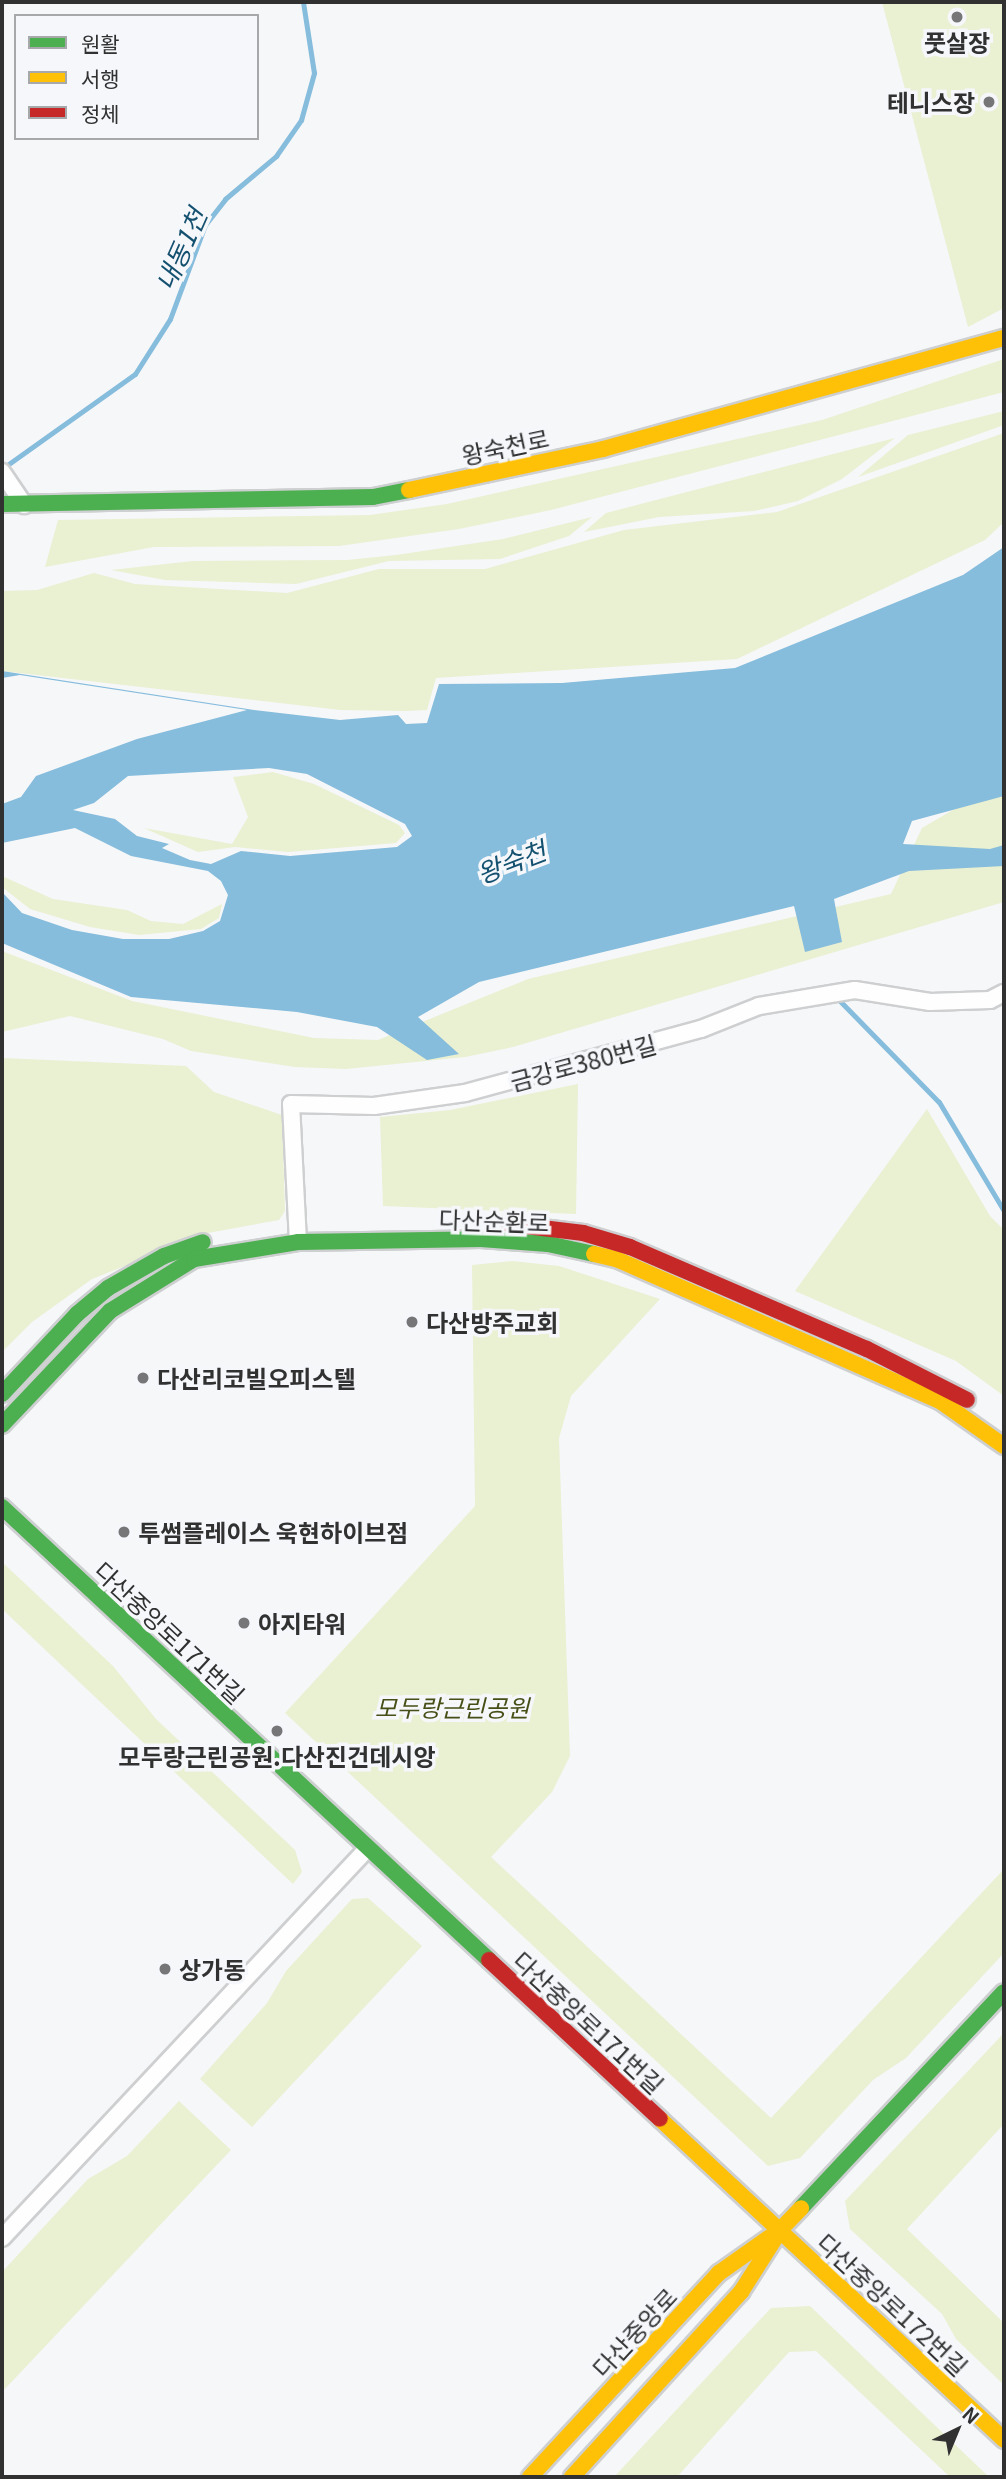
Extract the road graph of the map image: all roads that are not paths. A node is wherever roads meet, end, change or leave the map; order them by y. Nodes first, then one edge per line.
1 (1004, 338) edge
2 (5, 477) edge
3 (2, 504) edge
4 (24, 505) junction
5 (1004, 993) edge
6 (298, 1236) junction
7 (2, 1394) edge
8 (2, 1425) edge
9 (1004, 1428) edge
10 (1004, 1446) edge
11 (2, 1507) edge
12 (367, 1849) junction
13 (1004, 1992) edge
14 (781, 2229) junction
15 (2, 2238) edge
16 (1004, 2440) edge
17 (530, 2477) edge
18 (572, 2477) edge

1 - 4 street, 왕숙천로
2 - 4 street
3 - 4 street, 왕숙천로
5 - 6 street, 금강로380번길
6 - 7 street, 다산순환로
6 - 8 street, 다산순환로
6 - 9 street, 다산순환로
6 - 10 street, 다산순환로
11 - 12 street, 다산중앙로171번길
12 - 14 street, 다산중앙로171번길
12 - 15 street
13 - 14 street, 다산중앙로
14 - 16 street, 다산중앙로172번길
14 - 17 street, 다산중앙로
14 - 18 street, 다산중앙로

